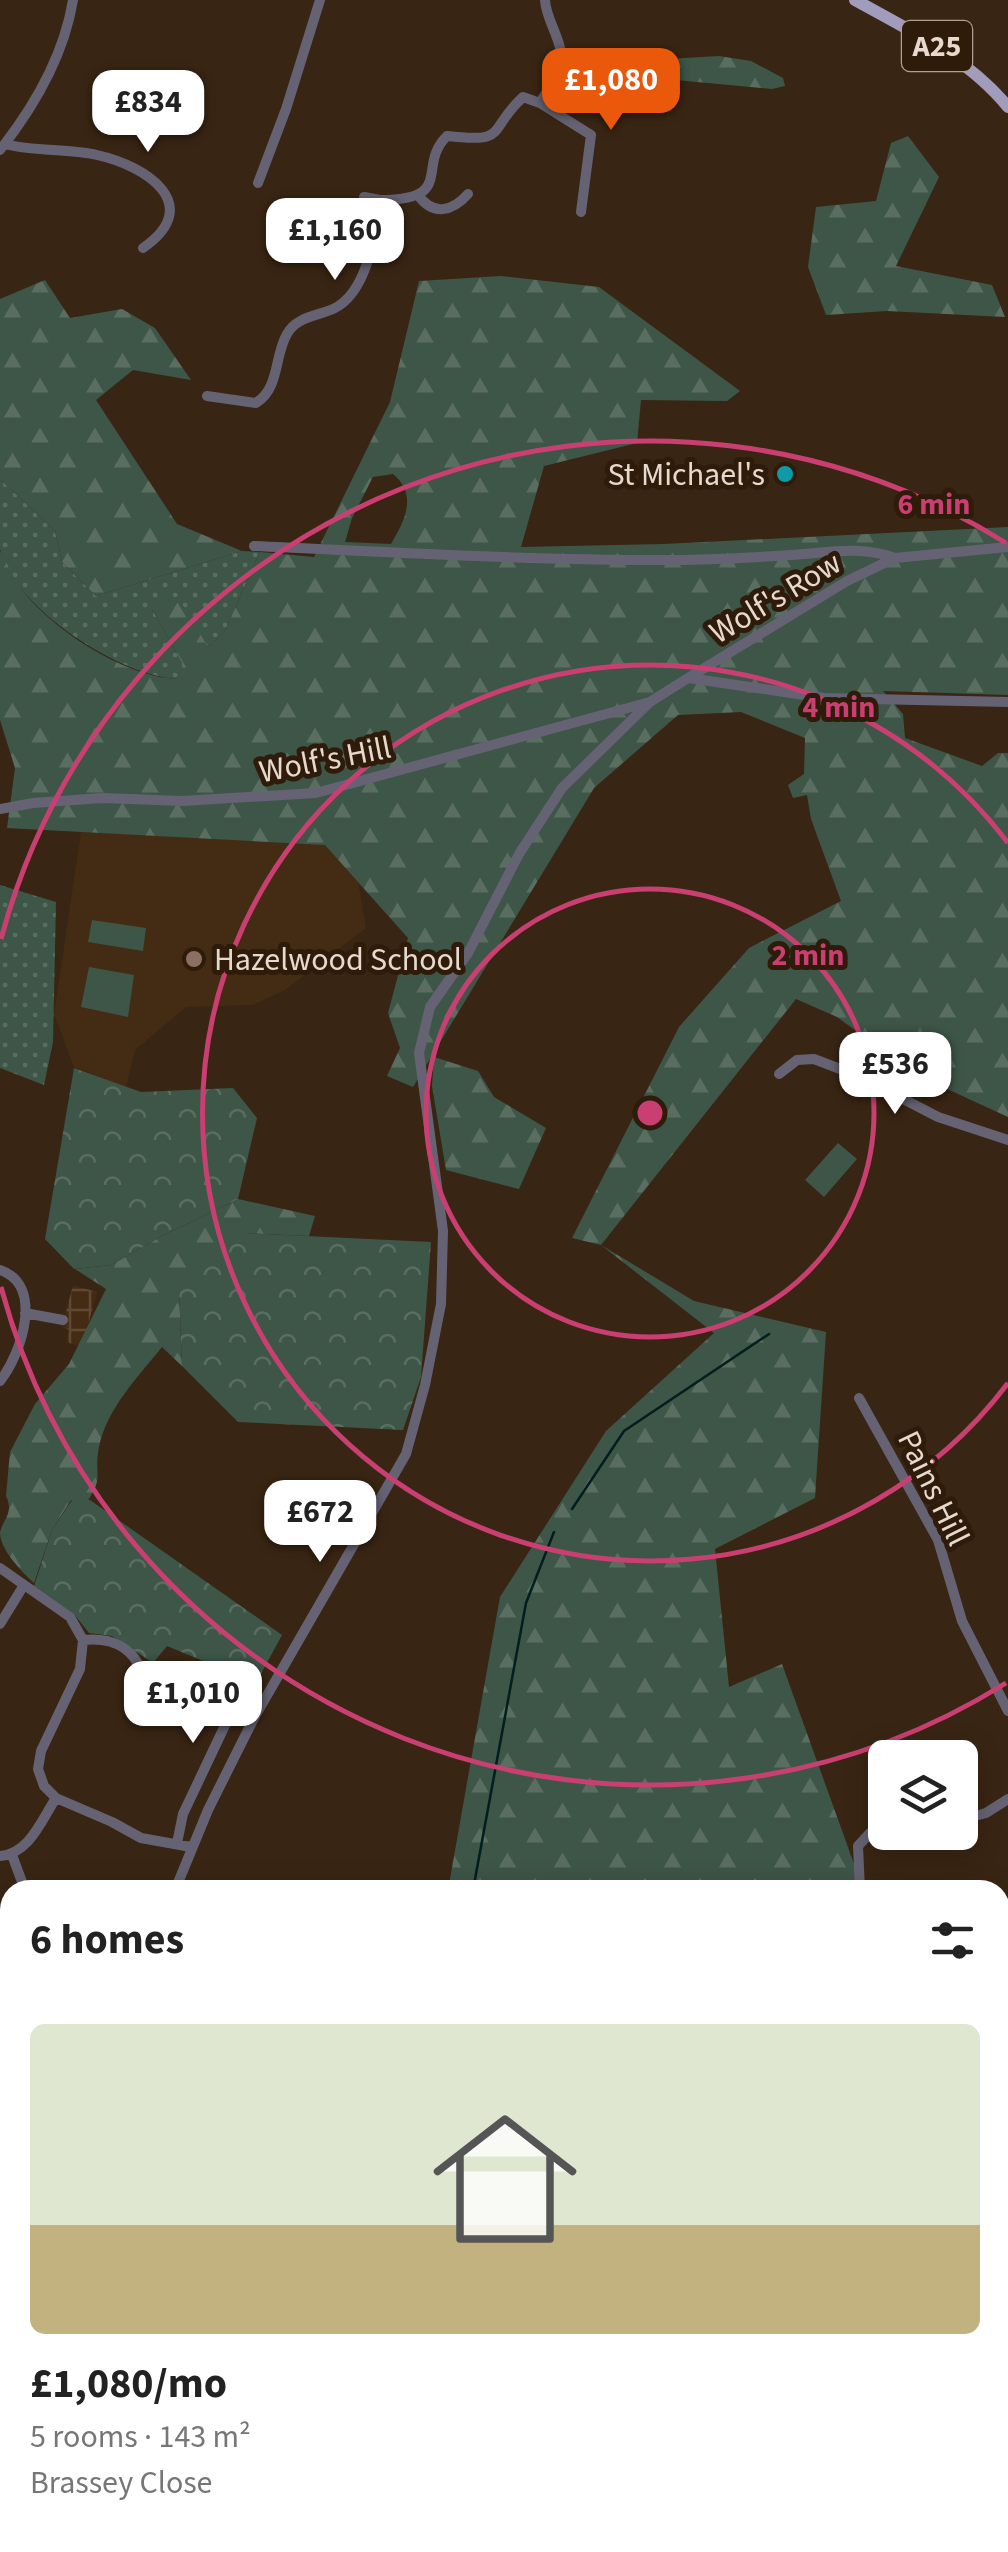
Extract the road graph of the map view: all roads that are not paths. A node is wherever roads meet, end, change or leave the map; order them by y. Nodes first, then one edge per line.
1 (74, 0) edge
2 (320, 0) edge
3 (545, 0) edge
4 (855, 0) edge
5 (540, 104) junction
6 (1008, 107) edge
7 (2, 147) edge
8 (258, 183) dead end
9 (584, 184) junction
10 (597, 186) dead end
11 (468, 194) dead end
12 (418, 195) junction
13 (364, 196) dead end
14 (380, 200) junction
15 (581, 212) dead end
16 (143, 248) dead end
17 (207, 396) dead end
18 (254, 546) dead end
19 (1008, 547) edge
20 (895, 558) junction
21 (688, 678) junction
22 (650, 702) junction
23 (1008, 702) edge
24 (0, 809) edge
25 (780, 1074) dead end
26 (1008, 1140) edge
27 (0, 1270) edge
28 (25, 1312) junction
29 (64, 1320) dead end
30 (0, 1382) edge
31 (859, 1398) dead end
32 (0, 1568) edge
33 (24, 1584) junction
34 (0, 1624) edge
35 (84, 1640) junction
36 (142, 1672) dead end
37 (1008, 1712) edge
38 (254, 1718) junction
39 (56, 1798) junction
40 (1008, 1800) edge
41 (978, 1815) edge
42 (868, 1835) edge
43 (177, 1843) junction
44 (191, 1847) junction
45 (6, 1856) edge
46 (19, 1880) edge
47 (179, 1880) edge
48 (860, 1880) edge

1 - 7 street
2 - 8 street
3 - 5 street
4 - 6 main road, A25
5 - 9 street
5 - 12 street
7 - 16 street
9 - 10 street
9 - 15 street
11 - 12 street
12 - 14 street
13 - 14 street
14 - 17 street
18 - 20 street
19 - 20 street, Wolf's Row
20 - 21 street, Wolf's Row
21 - 22 street, Wolf's Row
21 - 23 street
22 - 24 street, Wolf's Hill
22 - 38 street
25 - 26 street
27 - 28 street
28 - 29 street
28 - 30 street
31 - 37 street, Pains Hill
32 - 33 street
33 - 34 street
33 - 35 street
35 - 36 street
35 - 39 street
38 - 43 street
38 - 44 street
39 - 43 street
39 - 45 street
40 - 41 street
42 - 48 street
43 - 44 street
44 - 47 street
45 - 46 street

